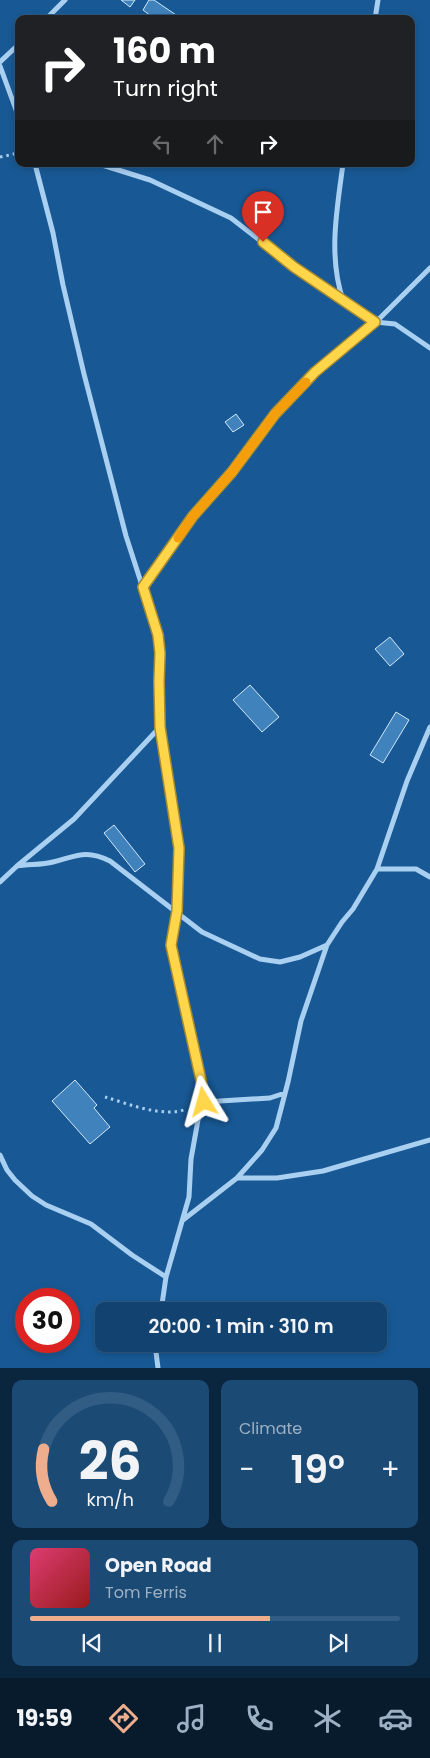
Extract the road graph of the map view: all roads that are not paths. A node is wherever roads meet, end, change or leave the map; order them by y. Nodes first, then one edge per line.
1 (66, 0) edge
2 (378, 0) edge
3 (50, 15) edge
4 (376, 15) edge
5 (15, 48) edge
6 (0, 62) edge
7 (0, 66) edge
8 (15, 107) edge
9 (36, 167) edge
10 (109, 167) edge
11 (343, 167) edge
12 (430, 268) edge
13 (343, 301) junction
14 (375, 322) junction
15 (430, 348) edge
16 (143, 587) junction
17 (160, 727) junction
18 (430, 728) edge
19 (17, 866) junction
20 (378, 869) junction
21 (430, 877) edge
22 (0, 882) edge
23 (177, 911) junction
24 (328, 945) junction
25 (285, 1093) junction
26 (204, 1102) junction
27 (430, 1140) edge
28 (0, 1155) edge
29 (237, 1178) junction
30 (182, 1220) junction
31 (166, 1277) junction
32 (162, 1302) edge
33 (156, 1352) edge
34 (158, 1368) edge

1 - 3 street
2 - 4 street
5 - 6 street
7 - 8 street
9 - 16 street
10 - 13 street
11 - 13 street
12 - 14 street
13 - 14 street
14 - 15 street
14 - 16 street
16 - 17 street
17 - 19 street
17 - 23 street
18 - 20 street
19 - 22 street
19 - 23 street
20 - 21 street
20 - 24 street
23 - 24 street
23 - 26 street
24 - 25 street
25 - 26 street
25 - 29 street
26 - 30 street
27 - 29 street
28 - 31 street
29 - 30 street
30 - 31 street
31 - 32 street
33 - 34 street

